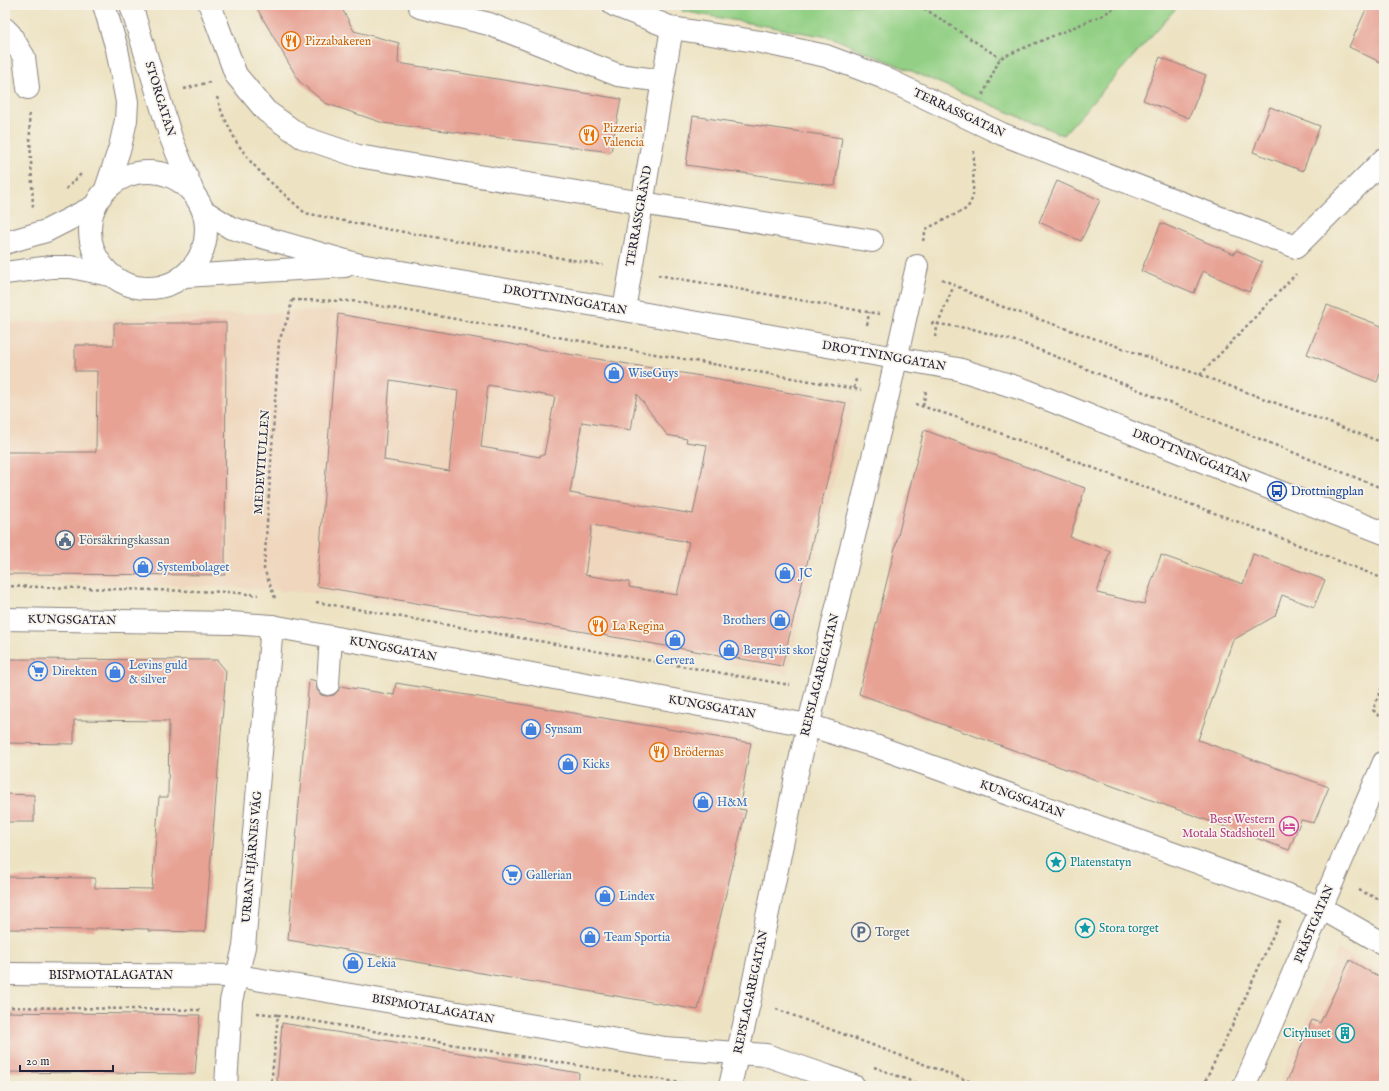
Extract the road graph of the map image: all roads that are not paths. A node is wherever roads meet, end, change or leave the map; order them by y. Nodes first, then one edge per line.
1 (104, 5) edge
2 (131, 5) edge
3 (210, 5) edge
4 (421, 5) edge
5 (614, 5) edge
6 (672, 28) junction
7 (5, 29) edge
8 (663, 82) junction
9 (28, 88) road end
10 (1384, 160) edge
11 (193, 192) junction
12 (100, 198) junction
13 (642, 202) junction
14 (204, 211) junction
15 (872, 240) dead end
16 (5, 243) edge
17 (360, 265) junction
18 (917, 266) road end
19 (5, 273) edge
20 (110, 275) junction
21 (185, 276) junction
22 (624, 310) junction
23 (897, 358) junction
24 (1384, 532) edge
25 (5, 619) edge
26 (272, 626) junction
27 (331, 637) junction
28 (328, 684) dead end
29 (808, 725) junction
30 (1384, 762) edge
31 (1321, 908) junction
32 (1384, 944) edge
33 (5, 974) edge
34 (238, 976) junction
35 (738, 1054) junction
36 (226, 1086) edge
37 (730, 1086) edge
38 (854, 1086) edge
39 (1244, 1086) edge

1 - 12 street
2 - 11 street, STORGATAN
3 - 13 street
4 - 8 street
5 - 6 street, TERRASSGATAN
6 - 8 street, TERRASSGRÄND
6 - 10 street, TERRASSGATAN
7 - 9 street
8 - 13 street, TERRASSGRÄND
11 - 12 street
11 - 14 street
12 - 16 street
12 - 20 street
13 - 15 street
13 - 22 street, TERRASSGRÄND
14 - 17 street, DROTTNINGGATAN
14 - 21 street
17 - 21 street, DROTTNINGGATAN
17 - 22 street, DROTTNINGGATAN
18 - 23 street, REPSLAGAREGATAN
19 - 20 street
20 - 21 street
22 - 23 street, DROTTNINGGATAN
23 - 24 street, DROTTNINGGATAN
23 - 29 street, REPSLAGAREGATAN
25 - 26 street, KUNGSGATAN
26 - 27 street, KUNGSGATAN
26 - 34 street, URBAN HJÄRNES VÄG
27 - 28 street
27 - 29 street, KUNGSGATAN
29 - 31 street, KUNGSGATAN
29 - 35 street, REPSLAGAREGATAN
30 - 31 street, PRÄSTGATAN
31 - 32 street, KUNGSGATAN
31 - 39 street, PRÄSTGATAN
33 - 34 street, BISPMOTALAGATAN
34 - 35 street, BISPMOTALAGATAN
34 - 36 street, URBAN HJÄRNES VÄG
35 - 37 street, REPSLAGAREGATAN
35 - 38 street, BISPMOTALAGATAN

